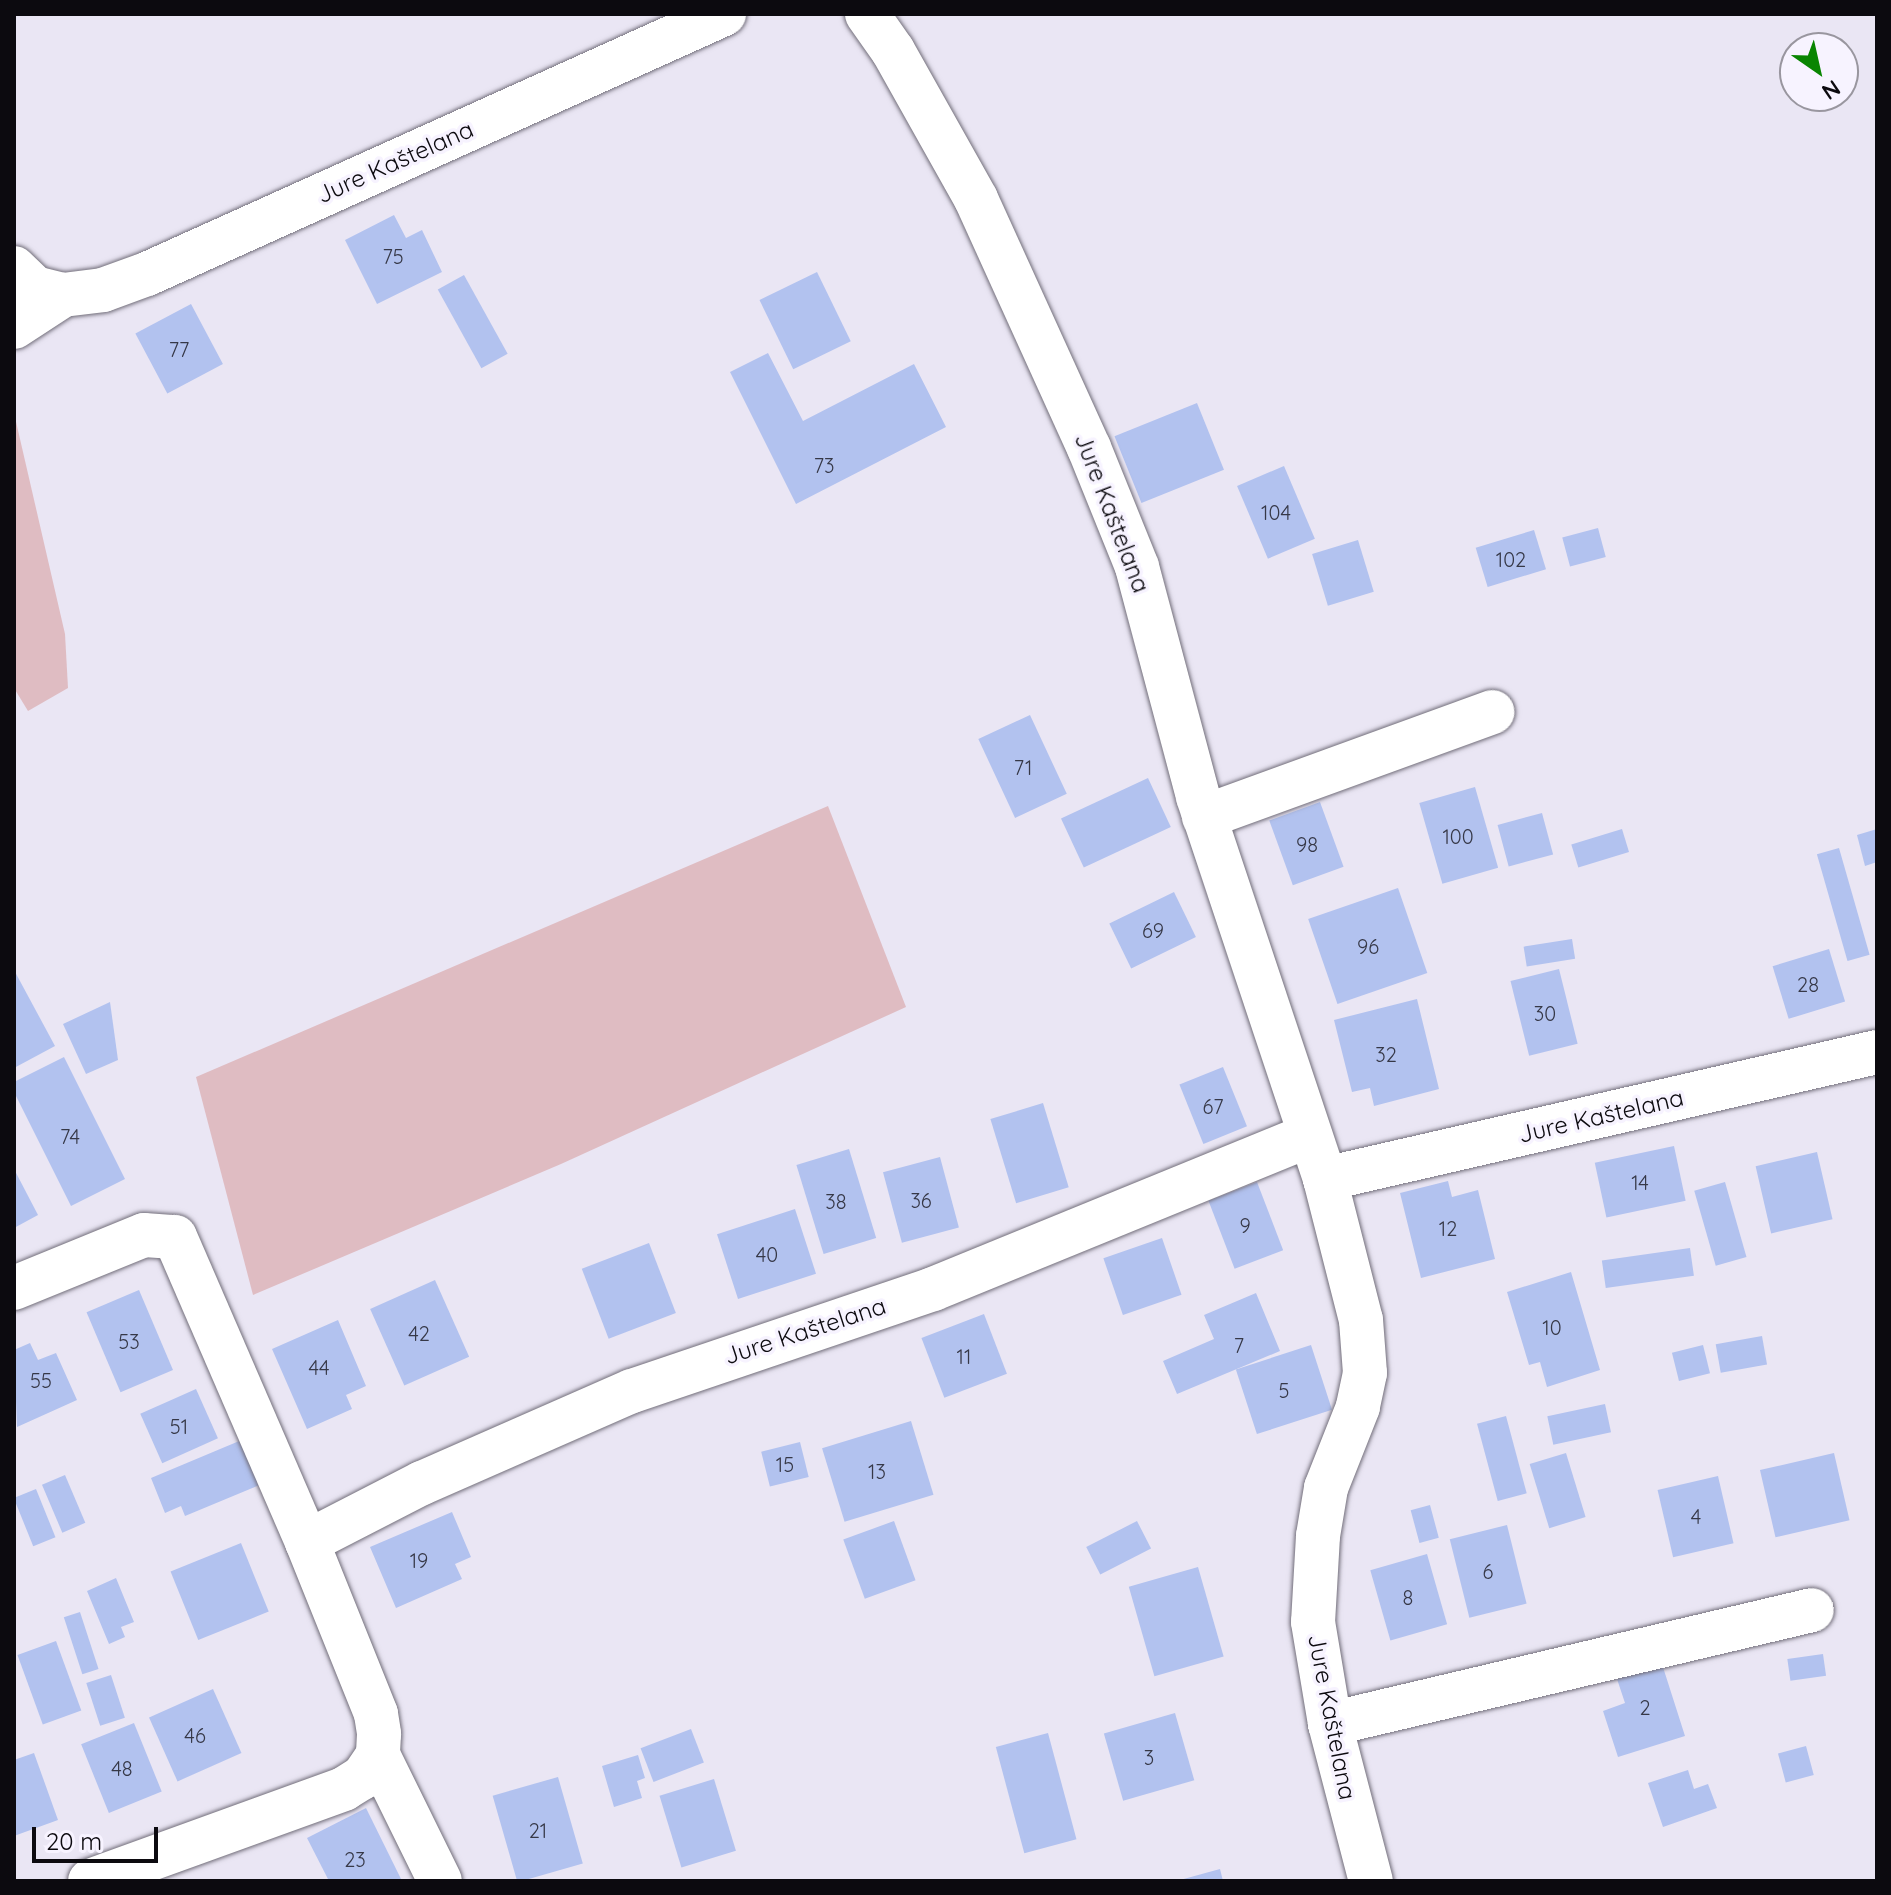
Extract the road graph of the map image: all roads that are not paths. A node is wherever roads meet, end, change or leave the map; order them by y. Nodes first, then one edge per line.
1 (724, 14) edge
2 (867, 14) edge
3 (14, 268) edge
4 (63, 295) junction
5 (14, 327) edge
6 (1493, 712) dead end
7 (1204, 817) junction
8 (1877, 1052) edge
9 (1310, 1135) junction
10 (1325, 1179) junction
11 (14, 1288) edge
12 (307, 1542) junction
13 (1812, 1610) dead end
14 (1330, 1724) junction
15 (378, 1755) junction
16 (90, 1881) edge
17 (440, 1881) edge
18 (1371, 1881) edge

1 - 4 street, Jure Kaštelana
2 - 7 street, Jure Kaštelana
3 - 4 street, Jure Kaštelana
4 - 5 street, Jure Kaštelana
6 - 7 street
7 - 9 street, Jure Kaštelana
8 - 10 street, Jure Kaštelana
9 - 10 street, Jure Kaštelana
9 - 12 street, Jure Kaštelana
10 - 14 street, Jure Kaštelana
11 - 12 street
12 - 15 street
13 - 14 street
14 - 18 street, Jure Kaštelana
15 - 16 street
15 - 17 street

